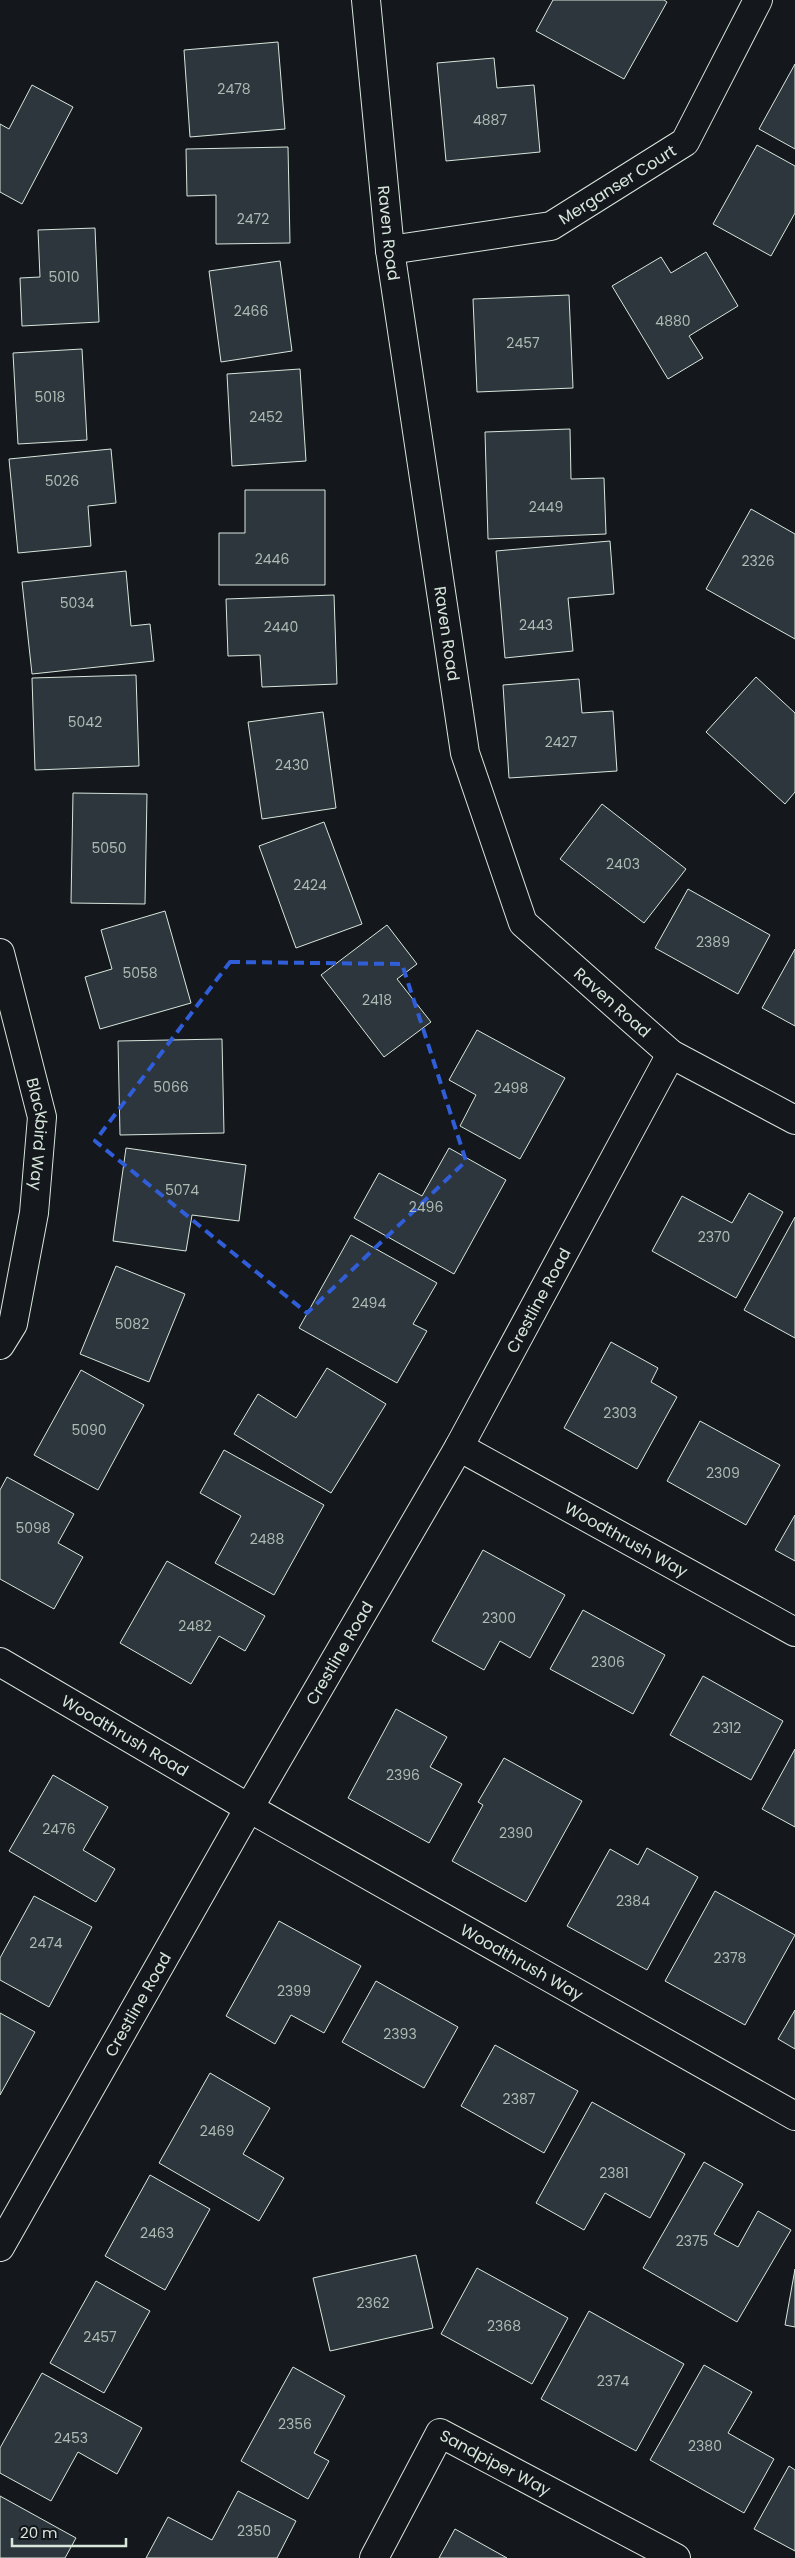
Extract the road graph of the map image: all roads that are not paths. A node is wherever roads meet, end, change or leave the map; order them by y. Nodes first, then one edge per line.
1 (366, 0) edge
2 (758, 0) edge
3 (390, 250) junction
4 (0, 953) edge
5 (671, 1054) junction
6 (795, 1120) edge
7 (0, 1345) edge
8 (459, 1447) junction
9 (795, 1632) edge
10 (0, 1662) edge
11 (250, 1808) junction
12 (795, 2116) edge
13 (0, 2247) edge
14 (374, 2558) edge
15 (676, 2558) edge

1 - 3 street, Raven Road
2 - 3 street, Merganser Court
3 - 5 street, Raven Road
4 - 7 street, Blackbird Way
5 - 6 street, Raven Road
5 - 8 street, Crestline Road
8 - 9 street, Woodthrush Way
8 - 11 street, Crestline Road
10 - 11 street, Woodthrush Road
11 - 12 street, Woodthrush Way
11 - 13 street, Crestline Road
14 - 15 street, Sandpiper Way

